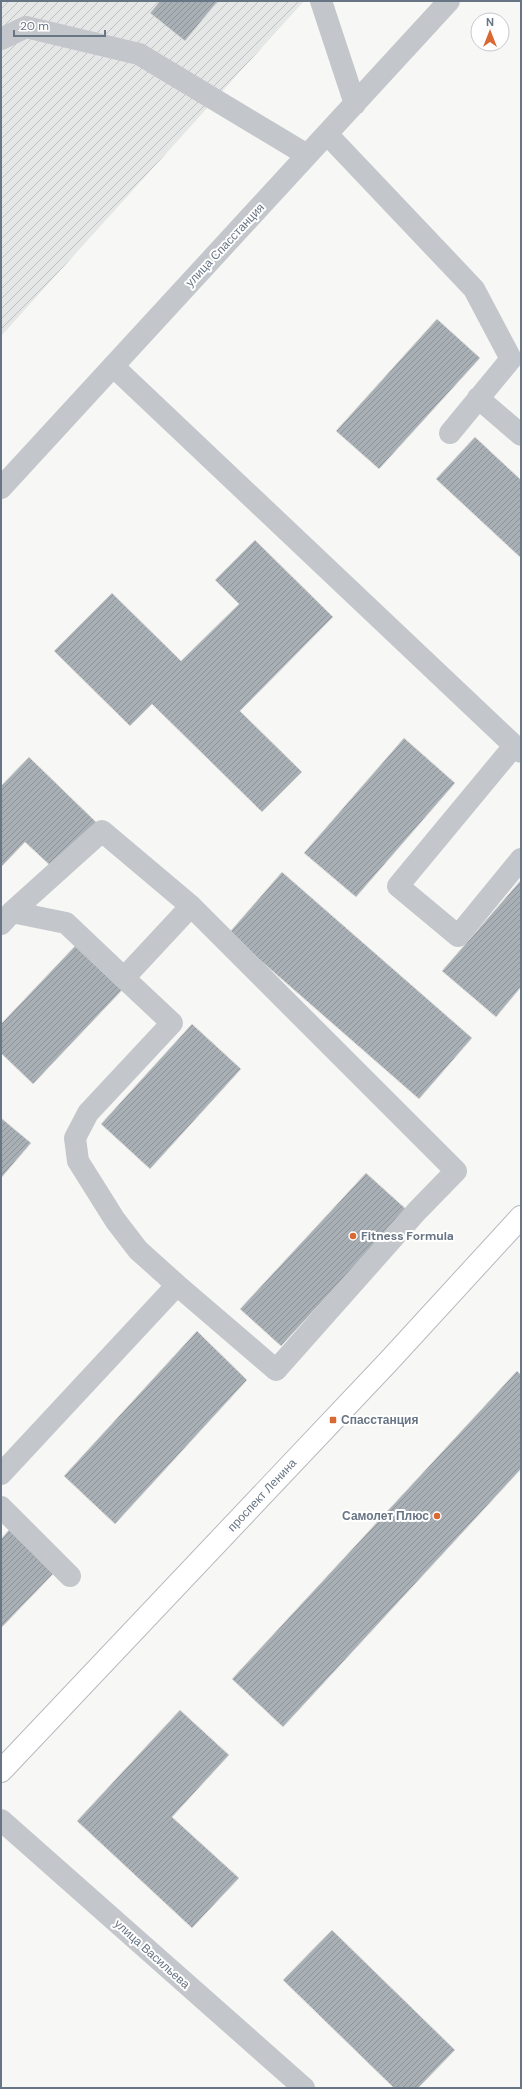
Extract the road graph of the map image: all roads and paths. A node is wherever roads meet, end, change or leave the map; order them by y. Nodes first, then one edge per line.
1 (321, 1) edge
2 (449, 1) edge
3 (1, 39) edge
4 (354, 104) junction
5 (327, 134) junction
6 (307, 156) junction
7 (516, 364) edge
8 (113, 366) junction
9 (478, 398) junction
10 (450, 433) dead end
11 (521, 435) edge
12 (1, 488) edge
13 (518, 749) edge
14 (521, 860) edge
15 (191, 906) junction
16 (6, 918) edge
17 (124, 978) junction
18 (521, 1217) edge
19 (178, 1285) junction
20 (1, 1474) edge
21 (1, 1507) edge
22 (70, 1576) dead end
23 (1, 1771) edge
24 (1, 1820) edge
25 (304, 2088) edge

1 - 4 street
2 - 4 street, улица Спасстанция
3 - 6 street
4 - 5 street, улица Спасстанция
5 - 6 street, улица Спасстанция
5 - 7 street
6 - 8 street, улица Спасстанция
7 - 9 street
8 - 12 street, улица Спасстанция
8 - 13 street
9 - 10 street
9 - 11 street
13 - 14 street
15 - 16 street
15 - 17 street
15 - 19 street
16 - 17 street
17 - 19 street
18 - 23 main road, проспект Ленина
19 - 20 street
21 - 22 street
24 - 25 street, улица Васильева

